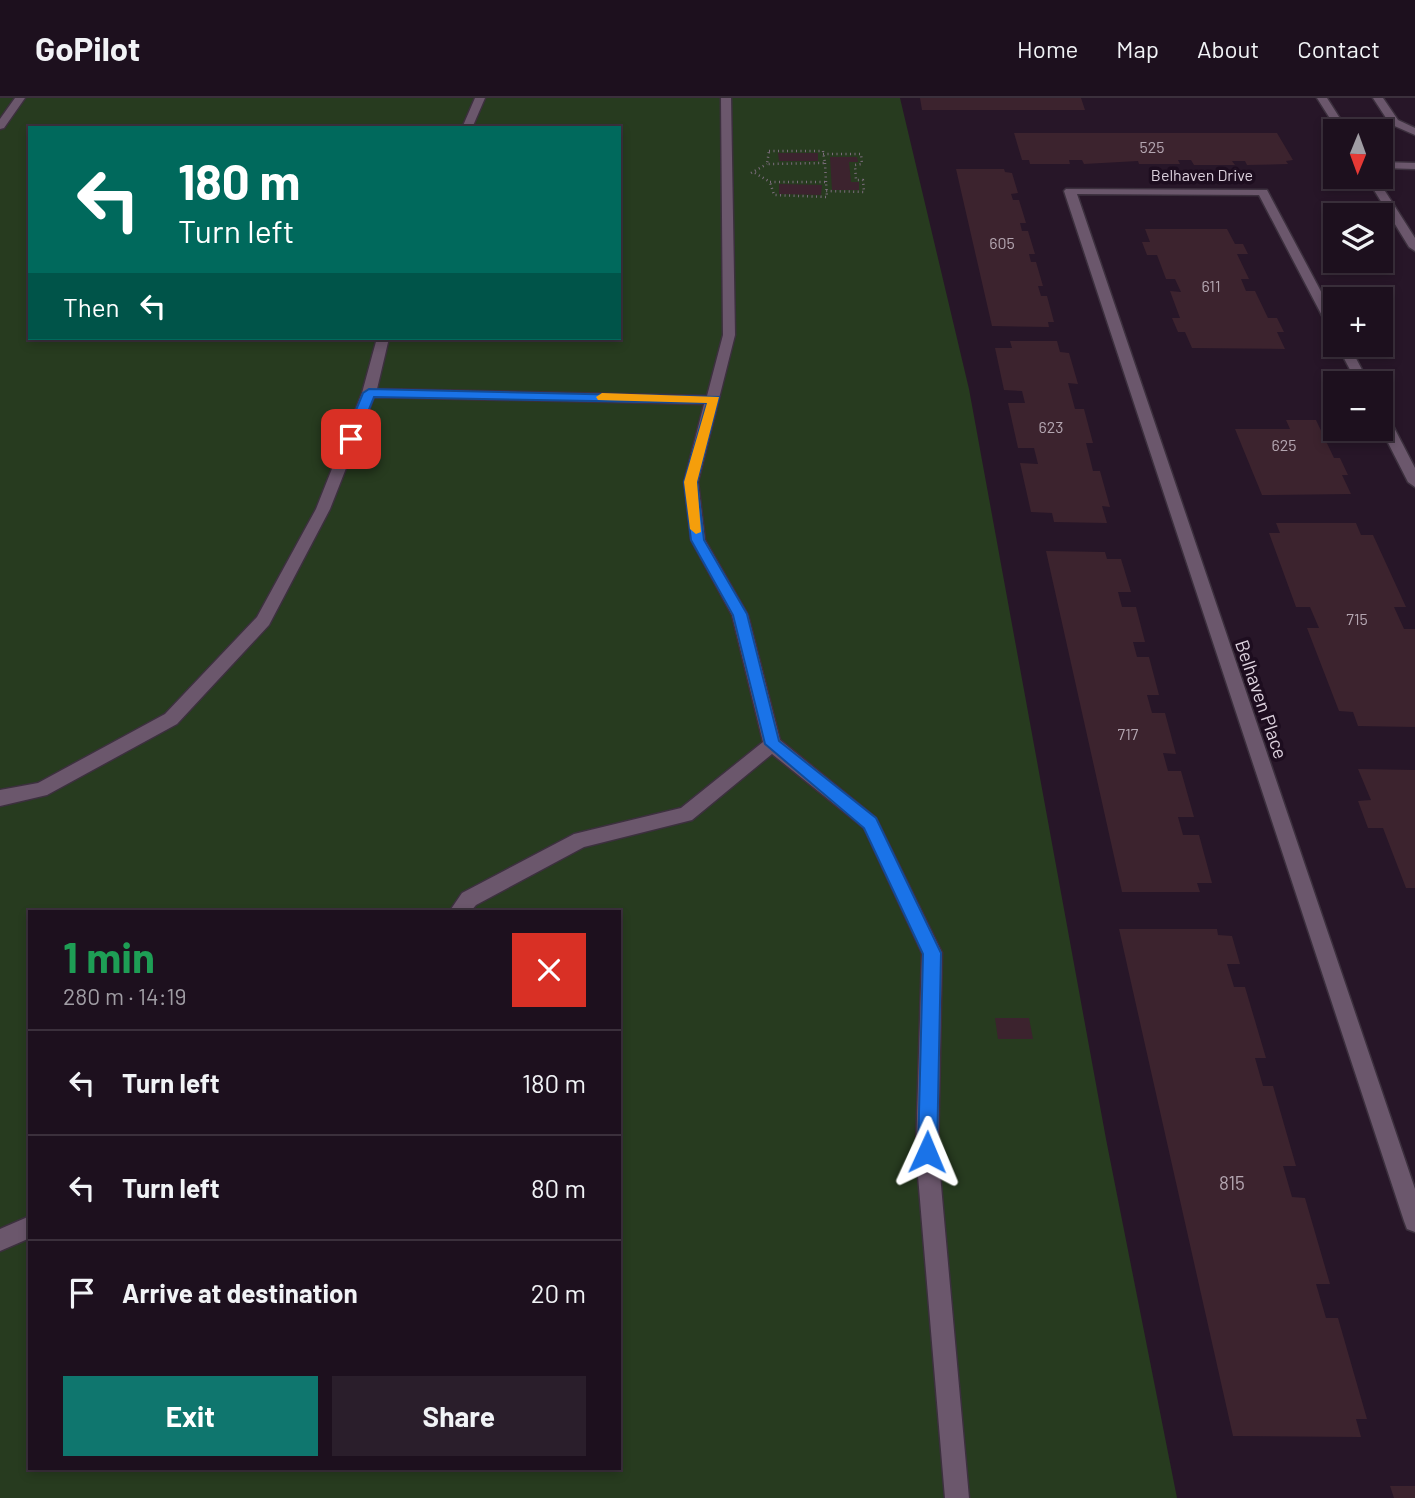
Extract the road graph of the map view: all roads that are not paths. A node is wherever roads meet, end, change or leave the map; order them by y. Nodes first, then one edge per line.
1 (20, 98) edge
2 (480, 98) edge
3 (726, 98) edge
4 (1322, 98) edge
5 (1378, 98) edge
6 (1335, 119) edge
7 (468, 126) edge
8 (0, 127) edge
9 (1415, 132) edge
10 (1393, 166) edge
11 (1415, 166) edge
12 (1379, 189) edge
13 (1070, 191) joint
14 (1415, 247) edge
15 (1323, 306) edge
16 (382, 340) edge
17 (369, 393) junction
18 (714, 400) junction
19 (1393, 436) edge
20 (1410, 464) edge
21 (1415, 482) edge
22 (772, 744) junction
23 (0, 798) edge
24 (460, 910) edge
25 (1415, 1221) edge
26 (28, 1228) edge
27 (0, 1240) edge
28 (957, 1498) edge

1 - 8 street
2 - 7 street
3 - 18 street
4 - 6 street
5 - 9 street
10 - 11 street
12 - 14 street
13 - 15 street, Belhaven Drive
13 - 25 street, Belhaven Place
16 - 17 street
17 - 18 street
17 - 23 street
18 - 22 street
19 - 20 street
20 - 21 street
22 - 24 street
22 - 28 street
26 - 27 street

